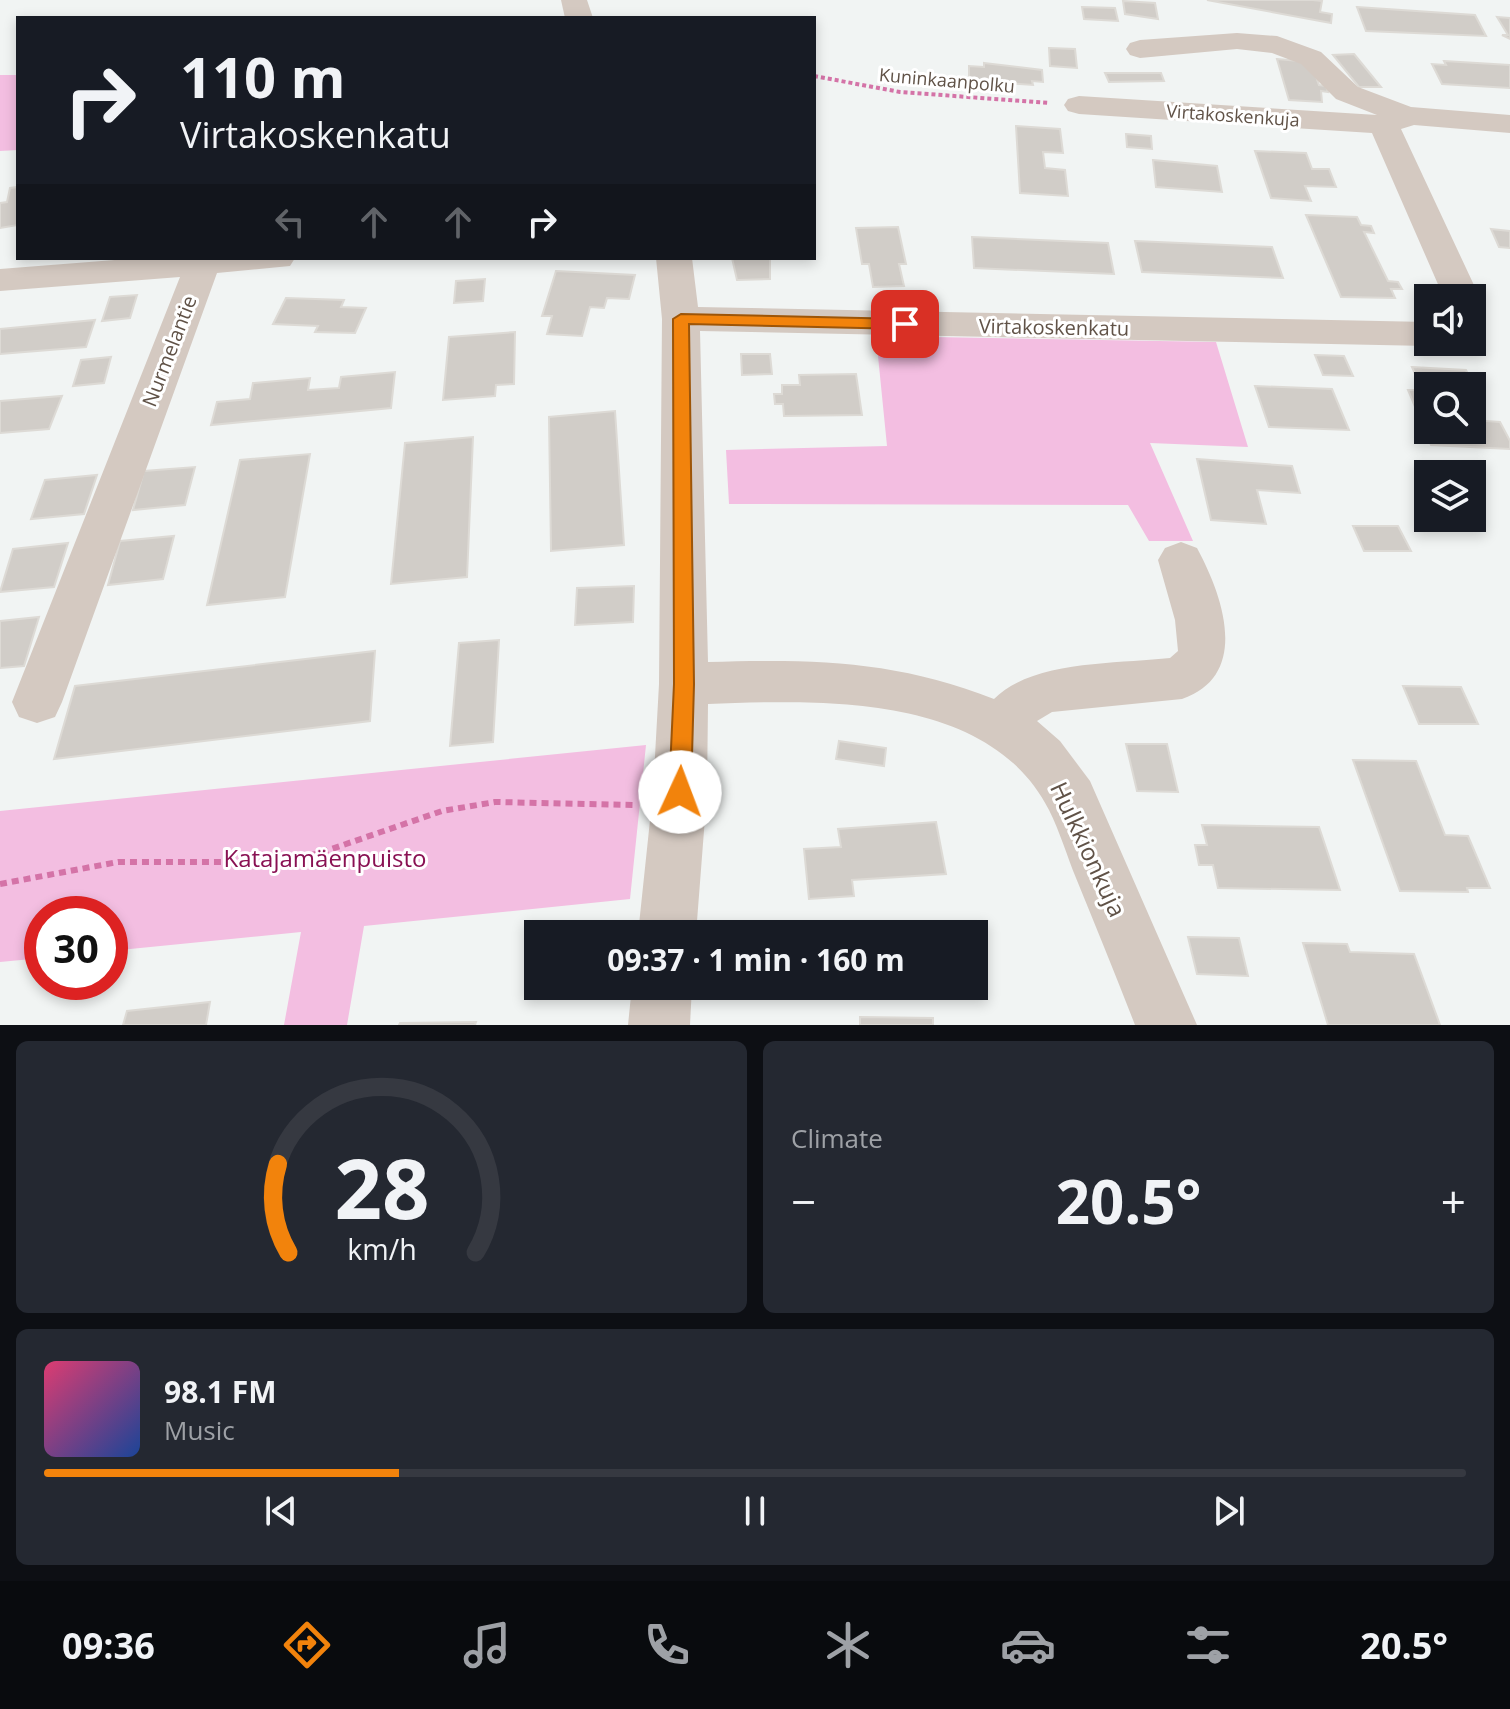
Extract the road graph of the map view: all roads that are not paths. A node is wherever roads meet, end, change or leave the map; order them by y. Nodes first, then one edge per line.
1 (1140, 49) dead end
2 (1079, 105) road end
3 (1401, 120) junction
4 (1510, 124) edge
5 (252, 260) edge
6 (674, 260) edge
7 (203, 264) junction
8 (0, 280) edge
9 (1455, 284) edge
10 (681, 319) junction
11 (1414, 334) edge
12 (1181, 560) dead end
13 (684, 684) junction
14 (37, 702) dead end
15 (1001, 725) junction
16 (668, 920) edge
17 (661, 1000) edge
18 (659, 1025) edge
19 (1166, 1025) edge

1 - 3 street
2 - 3 street, Virtakoskenkuja
3 - 4 street
3 - 9 street
5 - 7 street
6 - 10 street
7 - 8 street
7 - 14 street, Nurmelantie
10 - 11 street, Virtakoskenkatu
10 - 13 street
12 - 15 street
13 - 15 street, Hulkkionkuja
13 - 16 street
15 - 19 street, Hulkkionkuja
17 - 18 street

